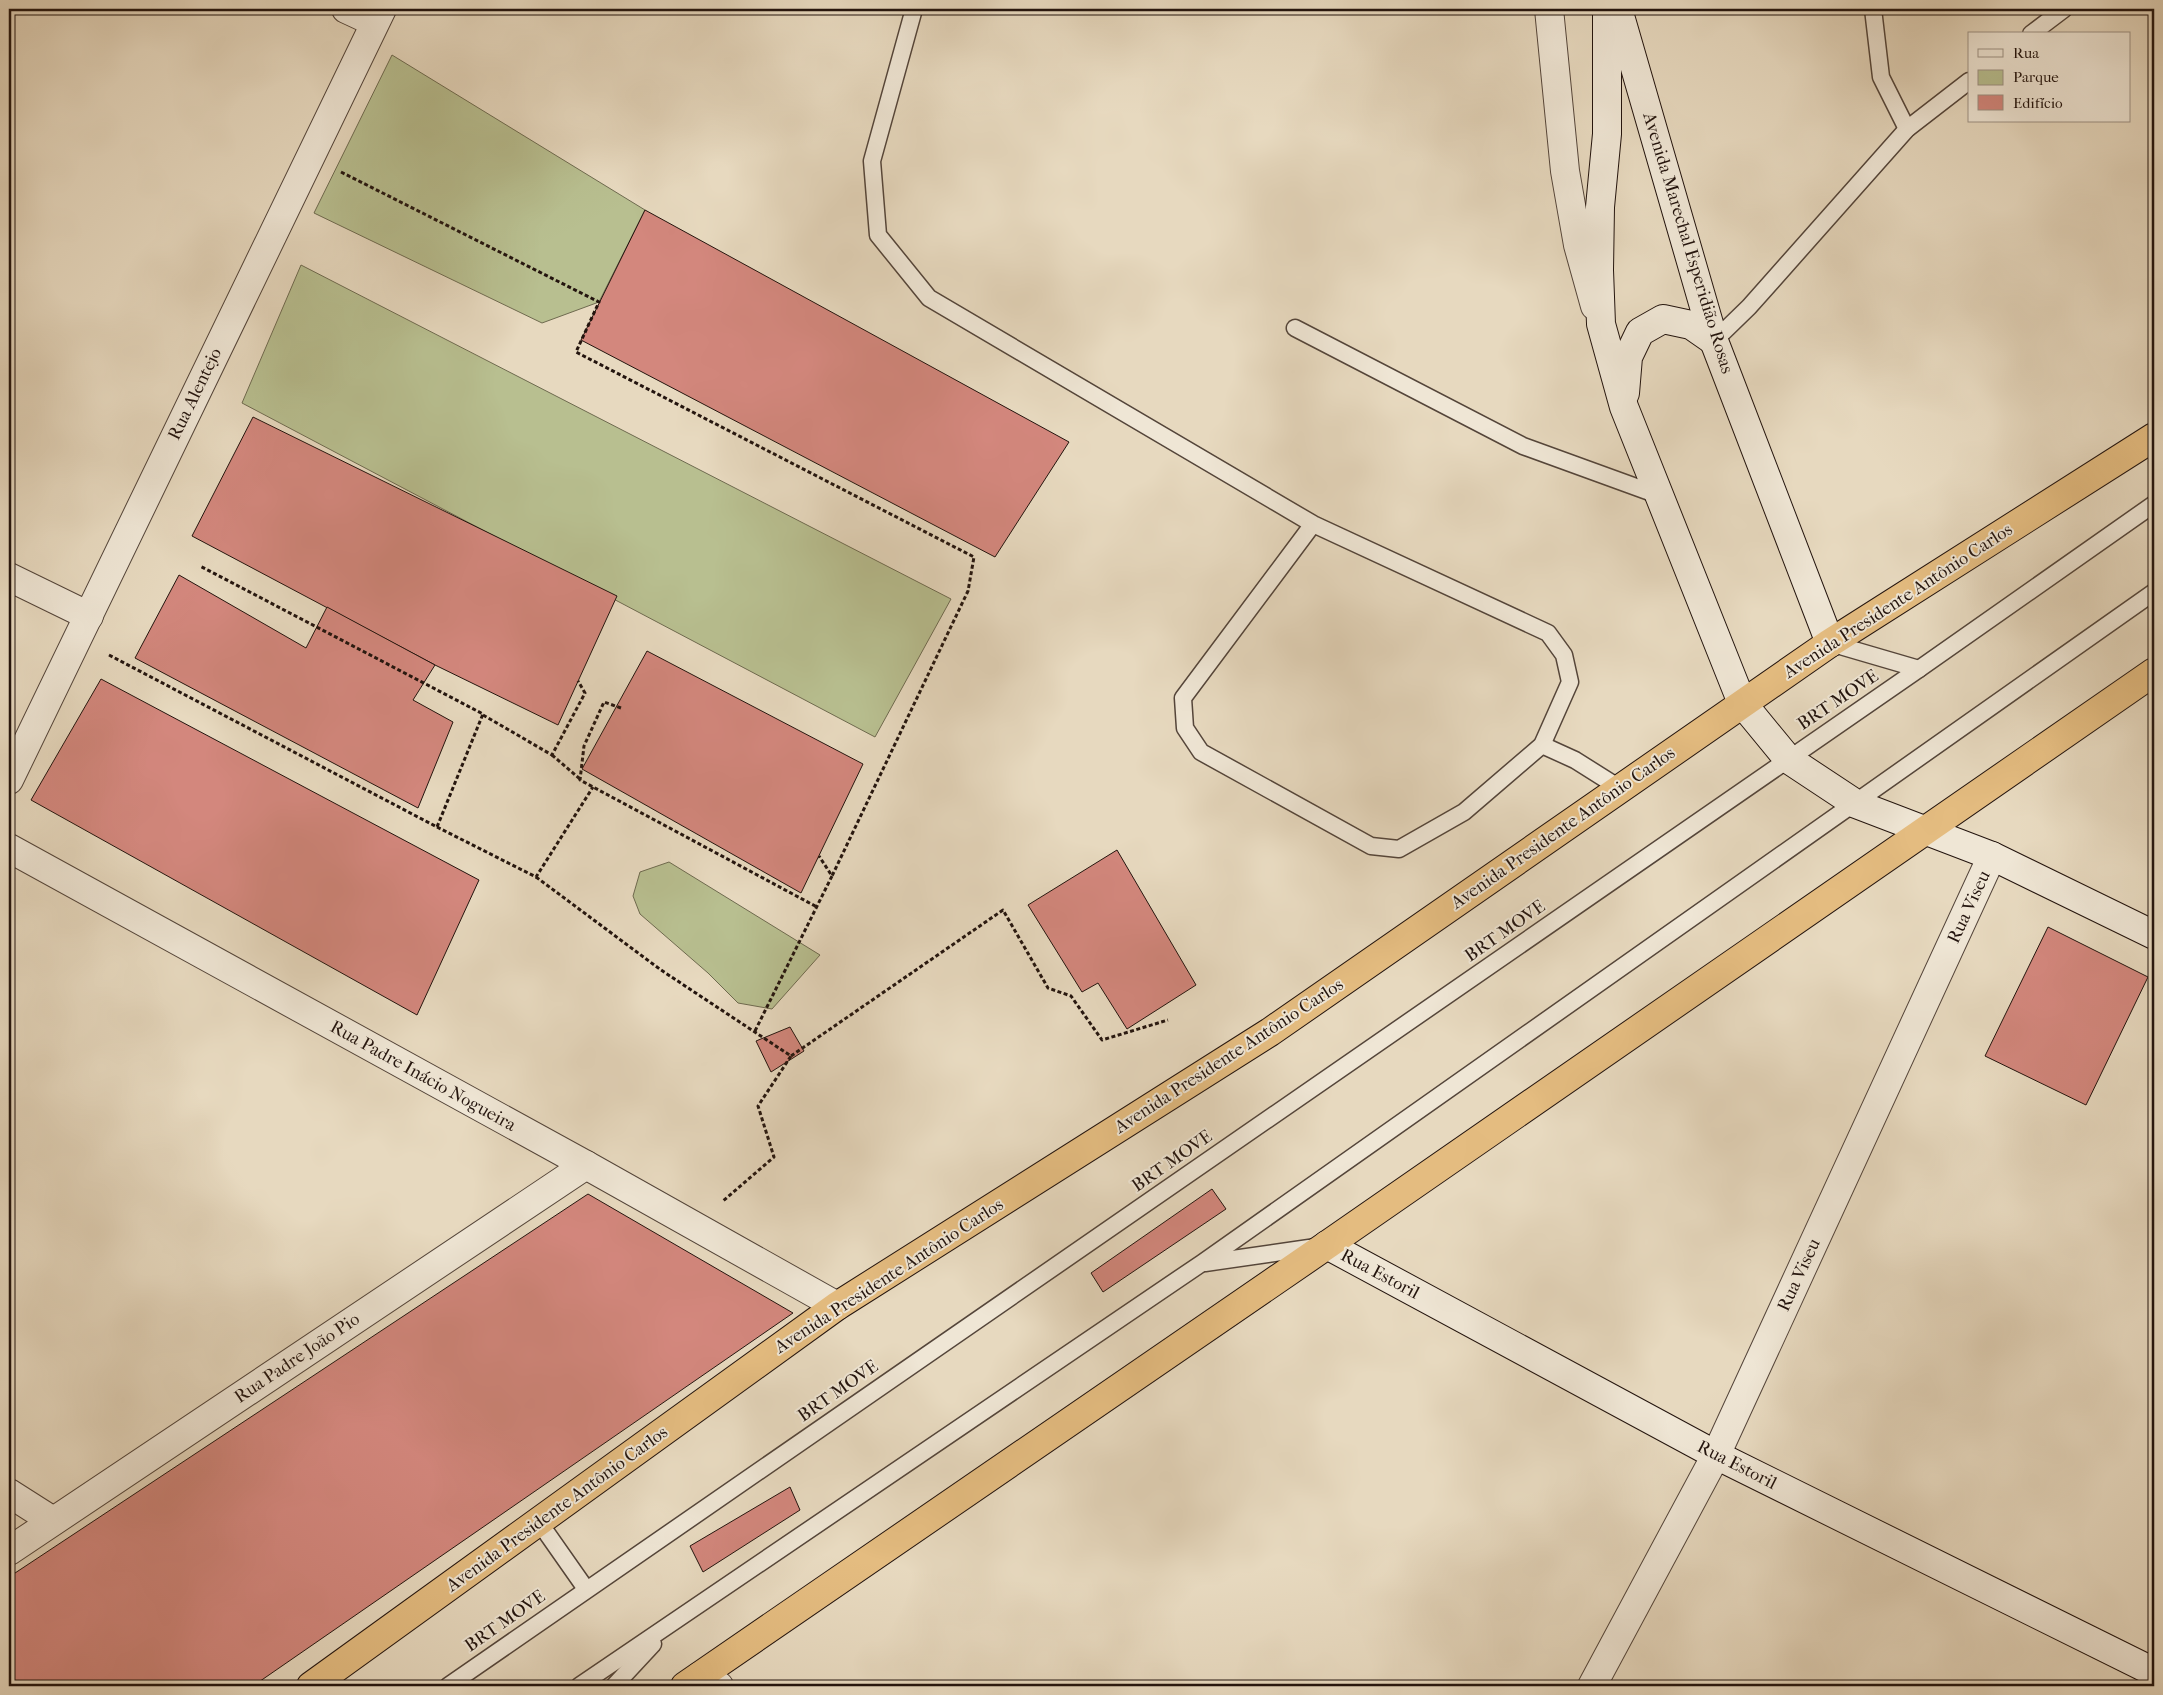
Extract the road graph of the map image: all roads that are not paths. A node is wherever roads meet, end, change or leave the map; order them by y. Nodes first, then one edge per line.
1 (346, 9) edge
2 (914, 9) edge
3 (1549, 9) edge
4 (1607, 9) edge
5 (1618, 9) edge
6 (1873, 9) edge
7 (2064, 9) edge
8 (378, 15) edge
9 (2034, 32) edge
10 (1968, 82) edge
11 (1907, 129) junction
12 (1601, 324) junction
13 (1295, 328) dead end
14 (1714, 342) junction
15 (1624, 407) junction
16 (2154, 437) edge
17 (1658, 495) junction
18 (2154, 504) edge
19 (1313, 524) junction
20 (9, 577) edge
21 (2154, 592) edge
22 (83, 628) junction
23 (1830, 643) junction
24 (1919, 669) junction
25 (2154, 672) edge
26 (1742, 703) junction
27 (1542, 745) junction
28 (1788, 759) junction
29 (9, 780) edge
30 (1621, 789) junction
31 (1856, 804) junction
32 (1926, 829) junction
33 (9, 848) edge
34 (1992, 856) junction
35 (2154, 935) edge
36 (586, 1165) junction
37 (1327, 1245) junction
38 (1202, 1263) junction
39 (837, 1306) junction
40 (1716, 1455) junction
41 (9, 1493) edge
42 (53, 1521) junction
43 (539, 1522) junction
44 (9, 1551) edge
45 (586, 1589) junction
46 (674, 1622) junction
47 (2154, 1672) edge
48 (701, 1683) edge
49 (311, 1686) edge
50 (448, 1686) edge
51 (579, 1686) edge
52 (614, 1686) edge
53 (1592, 1686) edge

1 - 8 street
2 - 19 lane
3 - 12 street
4 - 12 street
5 - 14 street, Avenida Marechal Esperidião Rosas
6 - 11 lane
7 - 9 lane
8 - 22 street, Rua Alentejo
10 - 11 lane
11 - 14 lane
12 - 15 street
13 - 17 lane
14 - 15 street
14 - 23 street, Avenida Marechal Esperidião Rosas
15 - 17 street
16 - 23 highway, Avenida Presidente Antônio Carlos
17 - 26 street
18 - 24 lane, BRT MOVE
19 - 27 lane
19 - 27 lane
20 - 22 street
21 - 31 lane
22 - 29 street, Rua Alentejo
23 - 24 lane, BRT MOVE
23 - 26 highway, Avenida Presidente Antônio Carlos
24 - 28 lane, BRT MOVE
25 - 32 highway
26 - 28 street
26 - 30 highway, Avenida Presidente Antônio Carlos
27 - 30 lane
28 - 31 street
28 - 45 lane, BRT MOVE
30 - 39 highway, Avenida Presidente Antônio Carlos
31 - 32 street
31 - 38 lane
32 - 34 street
32 - 37 highway
33 - 36 street, Rua Padre Inácio Nogueira
34 - 35 street
34 - 40 street, Rua Viseu
36 - 39 street, Rua Padre Inácio Nogueira
36 - 42 street, Rua Padre João Pio
37 - 38 lane
37 - 40 street, Rua Estoril
37 - 48 highway
38 - 46 lane
39 - 43 highway, Avenida Presidente Antônio Carlos
40 - 47 street, Rua Estoril
40 - 53 street, Rua Viseu
41 - 42 street
42 - 44 street, Rua Padre João Pio
43 - 45 lane
43 - 49 highway, Avenida Presidente Antônio Carlos
45 - 50 lane, BRT MOVE
46 - 51 lane
46 - 52 lane

